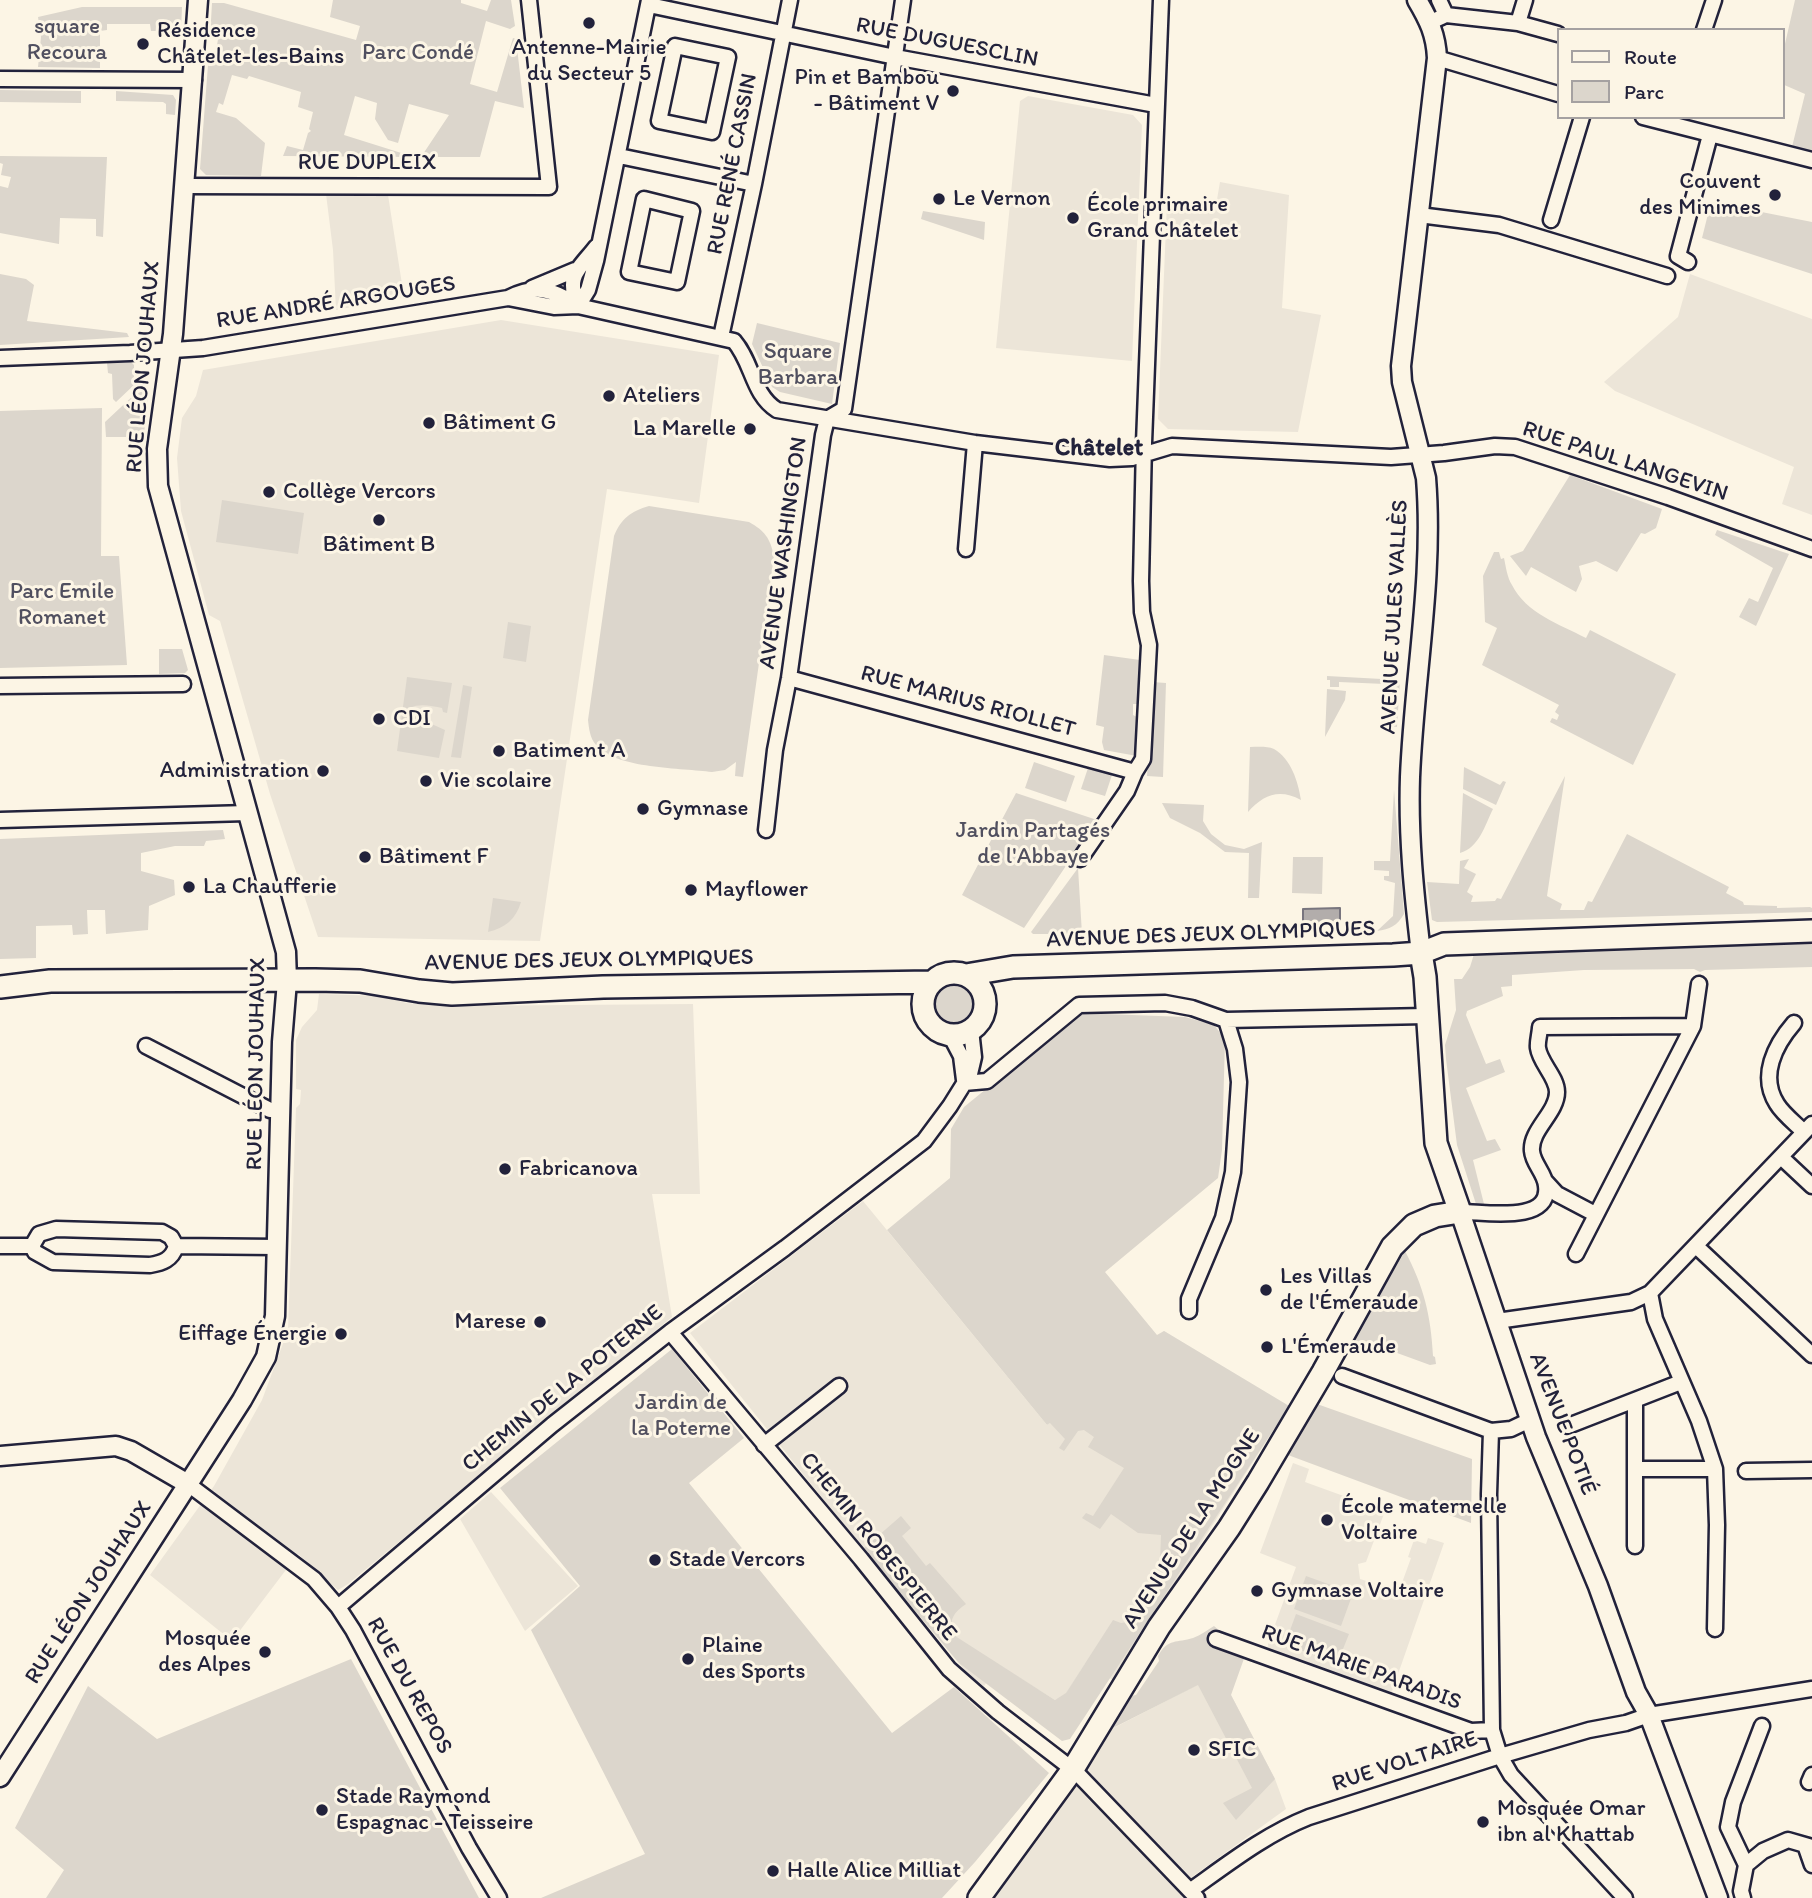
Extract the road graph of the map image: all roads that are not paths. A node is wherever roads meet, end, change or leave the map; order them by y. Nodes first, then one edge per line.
1 (198, 0) edge
2 (529, 0) edge
3 (790, 0) edge
4 (903, 0) edge
5 (1161, 0) edge
6 (1439, 0) edge
7 (1525, 0) edge
8 (1714, 0) edge
9 (1420, 1) edge
10 (649, 2) edge
11 (1438, 19) junction
12 (1518, 23) junction
13 (1705, 28) edge
14 (1556, 33) edge
15 (783, 34) junction
16 (674, 46) joint
17 (895, 57) junction
18 (1437, 58) junction
19 (0, 79) edge
20 (194, 80) junction
21 (1556, 93) edge
22 (1156, 105) junction
23 (1581, 119) edge
24 (1650, 119) edge
25 (1710, 135) junction
26 (619, 156) junction
27 (1812, 160) edge
28 (754, 184) junction
29 (184, 186) junction
30 (1419, 215) junction
31 (1551, 220) dead end
32 (636, 237) joint
33 (598, 246) junction
34 (1688, 262) dead end
35 (575, 270) junction
36 (1667, 276) dead end
37 (532, 288) junction
38 (508, 298) junction
39 (578, 306) junction
40 (721, 337) junction
41 (170, 351) junction
42 (0, 358) edge
43 (827, 419) junction
44 (975, 443) junction
45 (1143, 453) junction
46 (1420, 454) junction
47 (1812, 549) edge
48 (966, 550) dead end
49 (789, 678) junction
50 (183, 684) dead end
51 (0, 687) edge
52 (1135, 772) junction
53 (247, 813) junction
54 (0, 820) edge
55 (766, 830) dead end
56 (1080, 859) dead end
57 (1812, 931) edge
58 (1421, 953) junction
59 (1003, 969) junction
60 (966, 975) junction
61 (288, 981) junction
62 (931, 982) junction
63 (887, 983) junction
64 (1699, 984) dead end
65 (0, 987) edge
66 (984, 995) junction
67 (922, 1009) junction
68 (1426, 1016) junction
69 (1226, 1020) junction
70 (1794, 1023) dead end
71 (1693, 1026) junction
72 (961, 1033) junction
73 (146, 1046) dead end
74 (964, 1083) junction
75 (280, 1110) junction
76 (1808, 1128) edge
77 (1781, 1157) junction
78 (1546, 1182) junction
79 (1812, 1186) edge
80 (1460, 1212) junction
81 (1595, 1214) junction
82 (0, 1246) edge
83 (32, 1246) junction
84 (176, 1246) junction
85 (1696, 1246) junction
86 (277, 1247) junction
87 (1576, 1254) dead end
88 (1650, 1293) junction
89 (1189, 1311) dead end
90 (1497, 1321) junction
91 (670, 1332) junction
92 (1812, 1355) edge
93 (1342, 1376) dead end
94 (1681, 1382) junction
95 (839, 1386) dead end
96 (1635, 1400) junction
97 (1530, 1420) junction
98 (1568, 1426) dead end
99 (1491, 1431) junction
100 (764, 1445) junction
101 (0, 1457) edge
102 (1635, 1469) junction
103 (1715, 1469) junction
104 (1812, 1470) edge
105 (1746, 1471) dead end
106 (188, 1484) junction
107 (1635, 1546) dead end
108 (338, 1607) junction
109 (1715, 1629) dead end
110 (1216, 1639) dead end
111 (1812, 1689) edge
112 (1649, 1715) junction
113 (1762, 1726) dead end
114 (1492, 1730) junction
115 (1500, 1756) junction
116 (1073, 1769) junction
117 (0, 1777) edge
118 (1809, 1846) edge
119 (1812, 1865) edge
120 (1746, 1866) junction
121 (1194, 1894) edge
122 (499, 1898) edge
123 (979, 1898) edge
124 (1625, 1898) edge
125 (1718, 1898) edge
126 (1743, 1898) edge

1 - 20 street, RUE LÉON JOUHAUX
2 - 29 street, RUE DUPLEIX
3 - 15 street, RUE RENÉ CASSIN
4 - 17 street, AVENUE WASHINGTON
5 - 22 street
6 - 11 street
7 - 12 street
8 - 13 street
9 - 11 street, AVENUE JULES VALLÈS
10 - 15 street, RUE DUGUESCLIN
10 - 26 street
11 - 12 street
11 - 18 street, AVENUE JULES VALLÈS
12 - 14 street
15 - 17 street, RUE DUGUESCLIN
15 - 28 street, RUE RENÉ CASSIN
16 - 16 street
17 - 22 street, RUE DUGUESCLIN
17 - 43 street, AVENUE WASHINGTON
18 - 21 street
18 - 30 street, AVENUE JULES VALLÈS
19 - 20 street
20 - 29 street, RUE LÉON JOUHAUX
22 - 45 street
23 - 31 street
24 - 25 street
25 - 27 street
25 - 34 street
26 - 28 street
26 - 33 street
28 - 40 street, RUE RENÉ CASSIN
29 - 41 street, RUE LÉON JOUHAUX
30 - 36 street
30 - 46 street, AVENUE JULES VALLÈS
32 - 32 street
33 - 35 street
33 - 39 street
35 - 37 street, RUE ANDRÉ ARGOUGES
35 - 39 street
37 - 38 street, RUE ANDRÉ ARGOUGES
37 - 39 street
38 - 39 street, RUE ANDRÉ ARGOUGES
38 - 41 street, RUE ANDRÉ ARGOUGES
39 - 40 street
40 - 43 street, RUE PAUL LANGEVIN
41 - 42 street, RUE ANDRÉ ARGOUGES
41 - 53 street, RUE LÉON JOUHAUX
43 - 44 street, RUE PAUL LANGEVIN
43 - 49 street, AVENUE WASHINGTON
44 - 45 street, RUE PAUL LANGEVIN
44 - 48 street
45 - 46 street, RUE PAUL LANGEVIN
45 - 52 street
46 - 47 street, RUE PAUL LANGEVIN
46 - 58 street, AVENUE JULES VALLÈS
49 - 52 street, RUE MARIUS RIOLLET
49 - 55 street, AVENUE WASHINGTON
50 - 51 street
52 - 56 street
53 - 54 street
53 - 61 street, RUE LÉON JOUHAUX
57 - 58 main road, AVENUE DES JEUX OLYMPIQUES
58 - 59 main road, AVENUE DES JEUX OLYMPIQUES
58 - 68 main road, AVENUE POTIÉ
59 - 60 main road, AVENUE DES JEUX OLYMPIQUES
59 - 66 main road
60 - 62 main road
60 - 66 main road
61 - 63 main road, AVENUE DES JEUX OLYMPIQUES
61 - 65 main road, AVENUE DES JEUX OLYMPIQUES
61 - 75 street, RUE LÉON JOUHAUX
62 - 63 main road, AVENUE DES JEUX OLYMPIQUES
62 - 67 main road
63 - 67 main road
64 - 71 street
66 - 72 main road
67 - 72 main road
68 - 69 street
68 - 80 main road, AVENUE POTIÉ
69 - 74 street
69 - 89 street
70 - 76 street
71 - 78 street
71 - 81 street
72 - 74 street
72 - 74 street, CHEMIN DE LA POTERNE
73 - 75 street
74 - 91 street, CHEMIN DE LA POTERNE
75 - 86 street, RUE LÉON JOUHAUX
76 - 77 street
77 - 79 street
77 - 85 street
78 - 80 street
78 - 81 street
80 - 90 street, AVENUE POTIÉ
80 - 116 main road, AVENUE DE LA MOGNE
81 - 87 street
82 - 83 street
83 - 84 street
83 - 84 street
84 - 86 street
85 - 88 street
85 - 92 street
86 - 106 street, RUE LÉON JOUHAUX
88 - 90 street
88 - 94 street
90 - 97 street, AVENUE POTIÉ
91 - 100 street, CHEMIN ROBESPIERRE
91 - 108 street, CHEMIN DE LA POTERNE
93 - 99 street
94 - 96 street
94 - 103 street
95 - 100 street
96 - 98 street
96 - 102 street
97 - 99 street
97 - 112 street, AVENUE POTIÉ
99 - 114 street
100 - 116 street, CHEMIN ROBESPIERRE
101 - 106 street
102 - 103 street
102 - 107 street
103 - 109 street
104 - 105 street
106 - 108 street
106 - 117 street, RUE LÉON JOUHAUX
108 - 122 street, RUE DU REPOS
110 - 114 street, RUE MARIE PARADIS
111 - 112 street, RUE VOLTAIRE
112 - 115 street, RUE VOLTAIRE
112 - 125 street, AVENUE POTIÉ
113 - 120 street
114 - 115 street
115 - 121 street, RUE VOLTAIRE
115 - 124 street
116 - 121 street, CHEMIN ROBESPIERRE
116 - 123 main road, AVENUE DE LA MOGNE
118 - 119 street
118 - 120 street
120 - 126 street

